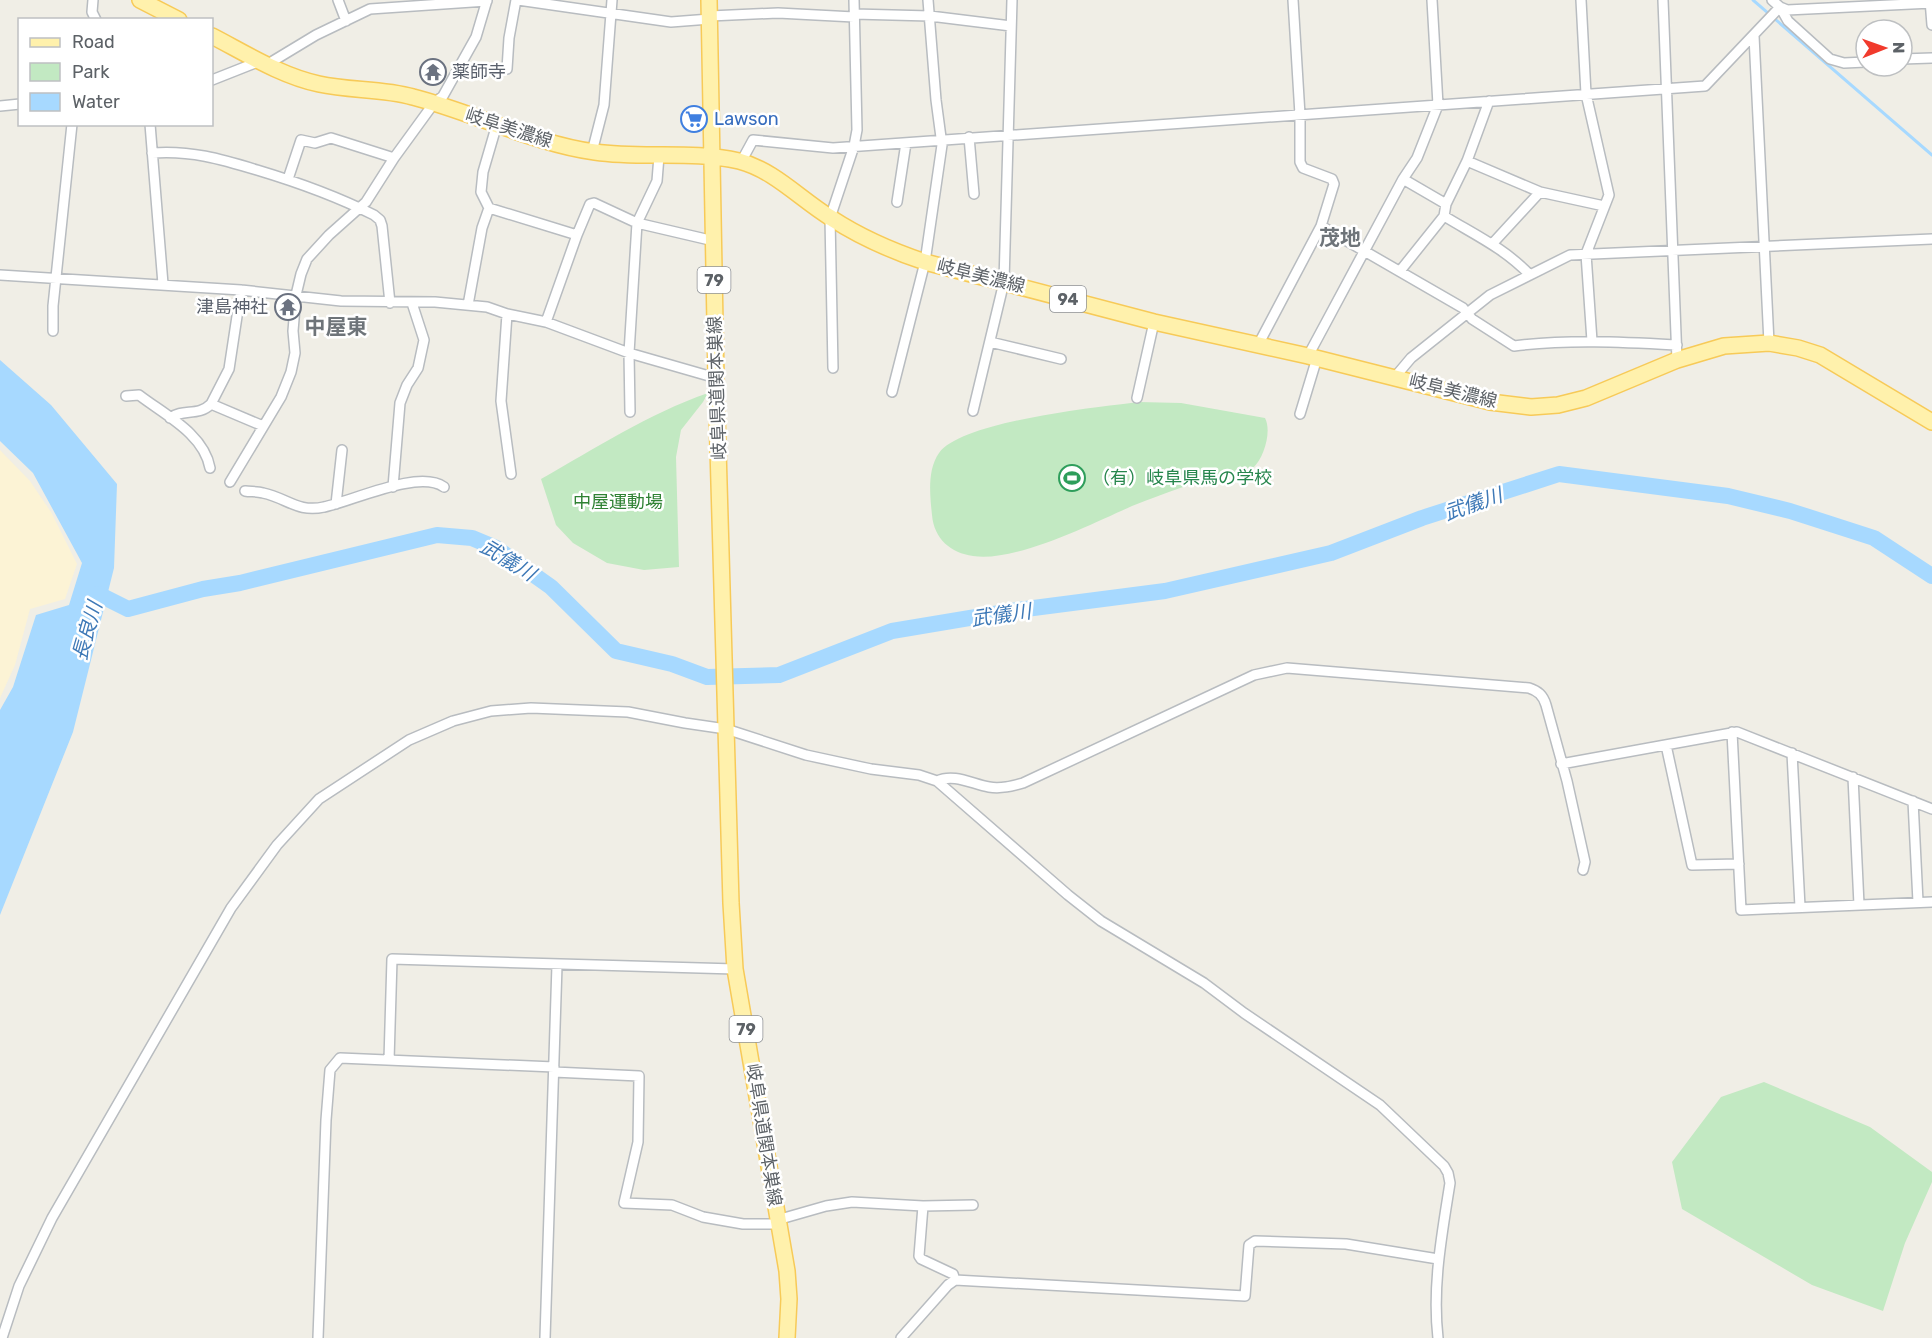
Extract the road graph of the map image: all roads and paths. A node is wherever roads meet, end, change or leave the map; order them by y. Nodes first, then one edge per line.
1 (93, 0) edge
2 (338, 0) edge
3 (487, 0) edge
4 (517, 0) edge
5 (612, 0) edge
6 (709, 0) edge
7 (854, 0) edge
8 (928, 0) edge
9 (1012, 0) edge
10 (1293, 0) edge
11 (1432, 0) edge
12 (1581, 0) edge
13 (1663, 0) edge
14 (1772, 0) edge
15 (149, 2) edge
16 (1931, 2) edge
17 (413, 3) edge
18 (1778, 9) junction
19 (611, 14) junction
20 (854, 15) junction
21 (930, 16) junction
22 (95, 18) edge
23 (176, 18) edge
24 (710, 18) junction
25 (346, 21) junction
26 (1932, 25) edge
27 (1011, 26) junction
28 (213, 36) edge
29 (1754, 36) junction
30 (1932, 58) edge
31 (1914, 59) edge
32 (264, 62) junction
33 (1854, 63) edge
34 (507, 69) dead end
35 (213, 80) edge
36 (1666, 88) junction
37 (1586, 94) junction
38 (1489, 101) junction
39 (434, 103) junction
40 (18, 104) edge
41 (1438, 105) junction
42 (0, 106) edge
43 (1300, 115) junction
44 (496, 124) junction
45 (72, 126) edge
46 (150, 126) edge
47 (1008, 136) junction
48 (969, 137) junction
49 (942, 140) junction
50 (906, 143) junction
51 (854, 146) junction
52 (592, 152) junction
53 (152, 153) junction
54 (659, 156) junction
55 (712, 157) junction
56 (394, 158) junction
57 (1467, 161) junction
58 (741, 162) junction
59 (288, 179) junction
60 (1403, 179) junction
61 (1540, 192) junction
62 (974, 194) dead end
63 (897, 202) dead end
64 (1446, 204) junction
65 (1604, 206) junction
66 (358, 207) junction
67 (489, 208) junction
68 (1444, 216) junction
69 (830, 218) junction
70 (637, 223) junction
71 (1321, 226) junction
72 (577, 235) junction
73 (1932, 238) edge
74 (714, 241) junction
75 (1493, 243) junction
76 (1764, 247) junction
77 (1365, 250) junction
78 (1673, 250) junction
79 (1586, 254) junction
80 (925, 262) junction
81 (1400, 271) junction
82 (0, 275) edge
83 (1530, 275) junction
84 (56, 278) junction
85 (1004, 282) junction
86 (163, 284) junction
87 (241, 290) junction
88 (296, 295) junction
89 (390, 303) junction
90 (412, 303) junction
91 (468, 304) junction
92 (1468, 313) junction
93 (507, 314) junction
94 (546, 322) junction
95 (1155, 322) junction
96 (53, 331) dead end
97 (1592, 341) junction
98 (990, 342) junction
99 (1768, 343) junction
100 (1258, 345) junction
101 (1677, 345) junction
102 (629, 353) junction
103 (1313, 357) junction
104 (1061, 359) dead end
105 (1677, 360) junction
106 (832, 369) dead end
107 (1395, 377) junction
108 (716, 378) junction
109 (891, 392) dead end
110 (126, 396) dead end
111 (1137, 398) dead end
112 (211, 404) junction
113 (630, 411) dead end
114 (973, 411) dead end
115 (1300, 414) dead end
116 (171, 418) junction
117 (1932, 422) edge
118 (262, 426) junction
119 (342, 450) dead end
120 (210, 468) dead end
121 (511, 474) dead end
122 (230, 482) dead end
123 (393, 487) junction
124 (444, 487) dead end
125 (245, 491) dead end
126 (336, 504) junction
127 (726, 723) junction
128 (1732, 732) junction
129 (1666, 745) junction
130 (1792, 753) junction
131 (1561, 764) junction
132 (1853, 777) junction
133 (937, 781) junction
134 (1913, 801) junction
135 (1932, 809) edge
136 (1738, 864) junction
137 (1583, 870) dead end
138 (1918, 902) junction
139 (1932, 902) edge
140 (1859, 905) junction
141 (1800, 907) junction
142 (557, 965) junction
143 (735, 969) junction
144 (388, 1060) junction
145 (554, 1070) junction
146 (973, 1205) dead end
147 (924, 1206) junction
148 (778, 1222) junction
149 (1438, 1259) junction
150 (956, 1280) junction
151 (2, 1338) edge
152 (318, 1338) edge
153 (545, 1338) edge
154 (787, 1338) edge
155 (901, 1338) edge
156 (1438, 1338) edge

1 - 22 street
2 - 25 street
3 - 17 street
3 - 39 street
4 - 19 street
4 - 34 street
5 - 19 street
6 - 24 main road, 岐阜県道関本巣線 / 79
7 - 20 street
8 - 21 street
9 - 27 street
10 - 43 street
11 - 41 street
12 - 37 street
13 - 36 street
14 - 18 street
15 - 23 main road
16 - 18 street
16 - 26 street
17 - 25 street
18 - 29 street
18 - 33 street
19 - 24 street
19 - 52 street
20 - 21 street
20 - 24 street
20 - 51 street
21 - 27 street
21 - 49 street
24 - 55 main road, 岐阜県道関本巣線 / 79
25 - 32 street
27 - 47 street
28 - 32 main road, 岐阜美濃線 / 94
29 - 36 street
29 - 76 street
30 - 31 street
32 - 35 street
32 - 39 main road, 岐阜美濃線 / 94
36 - 37 street
36 - 78 street
37 - 38 street
37 - 65 street
38 - 41 street
38 - 57 street
39 - 44 main road, 岐阜美濃線 / 94
39 - 56 street
40 - 42 street
41 - 43 street
41 - 60 street
43 - 47 street
43 - 71 street
44 - 52 main road, 岐阜美濃線 / 94
44 - 67 street
45 - 84 street
46 - 53 street
47 - 48 street
47 - 85 street
48 - 49 street
48 - 62 street
49 - 50 street
49 - 80 street
50 - 51 street
50 - 63 street
51 - 58 street
51 - 69 street
52 - 54 main road, 岐阜美濃線 / 94
53 - 59 street
53 - 86 street
54 - 55 main road, 岐阜美濃線 / 94
54 - 70 street
55 - 58 main road, 岐阜美濃線 / 94
55 - 74 main road, 岐阜県道関本巣線 / 79
56 - 59 street
56 - 66 street
57 - 61 street
57 - 64 street
58 - 69 main road, 岐阜美濃線 / 94
59 - 66 street
60 - 64 street
60 - 77 street
61 - 65 street
61 - 75 street
64 - 68 street
65 - 79 street
66 - 88 street
66 - 89 street
67 - 72 street
67 - 91 street
68 - 75 street
68 - 81 street
69 - 80 main road, 岐阜美濃線 / 94
69 - 106 street
70 - 72 street
70 - 74 street
70 - 102 street
71 - 77 street
71 - 100 street
72 - 94 street
73 - 76 street
74 - 108 main road, 岐阜県道関本巣線 / 79
75 - 83 street
76 - 78 street
76 - 99 street
77 - 81 street
77 - 103 street
78 - 79 street
78 - 101 street
79 - 83 street
79 - 97 street
80 - 85 main road, 岐阜美濃線 / 94
80 - 109 street
81 - 92 street
82 - 84 street
83 - 92 street
84 - 86 street
84 - 96 street
85 - 95 main road, 岐阜美濃線 / 94
85 - 98 street
86 - 87 street
87 - 88 street
87 - 112 street
88 - 89 street
88 - 118 street
89 - 90 street
90 - 91 street
90 - 123 street
91 - 93 street
92 - 97 street
92 - 107 street
93 - 94 street
93 - 121 street
94 - 102 street
95 - 100 main road, 岐阜美濃線 / 94
95 - 111 street
97 - 101 street
98 - 104 street
98 - 114 street
99 - 105 main road, 岐阜美濃線 / 94
99 - 117 main road, 岐阜美濃線 / 94
100 - 103 main road, 岐阜美濃線 / 94
101 - 105 street
102 - 108 street
102 - 113 street
103 - 107 main road, 岐阜美濃線 / 94
103 - 115 street
105 - 107 main road, 岐阜美濃線 / 94
108 - 127 main road, 岐阜県道関本巣線 / 79
110 - 116 street
112 - 116 street
112 - 118 street
116 - 120 street
118 - 122 street
119 - 126 street
123 - 124 street
123 - 126 street
125 - 126 street
127 - 133 street
127 - 143 main road, 岐阜県道関本巣線 / 79
127 - 151 street
128 - 129 street
128 - 130 street
128 - 136 street
129 - 131 street
129 - 136 street
130 - 132 street
130 - 141 street
131 - 133 street
131 - 137 street
132 - 134 street
132 - 140 street
133 - 149 street
134 - 135 street
134 - 138 street
136 - 141 street
138 - 139 street
138 - 140 street
140 - 141 street
142 - 143 street
142 - 144 street
142 - 145 street
143 - 148 main road, 岐阜県道関本巣線 / 79
144 - 145 street
144 - 152 street
145 - 148 street
145 - 153 street
146 - 147 street
147 - 148 street
147 - 150 street
148 - 154 main road, 岐阜県道関本巣線 / 79
149 - 150 street
149 - 156 street
150 - 155 street

